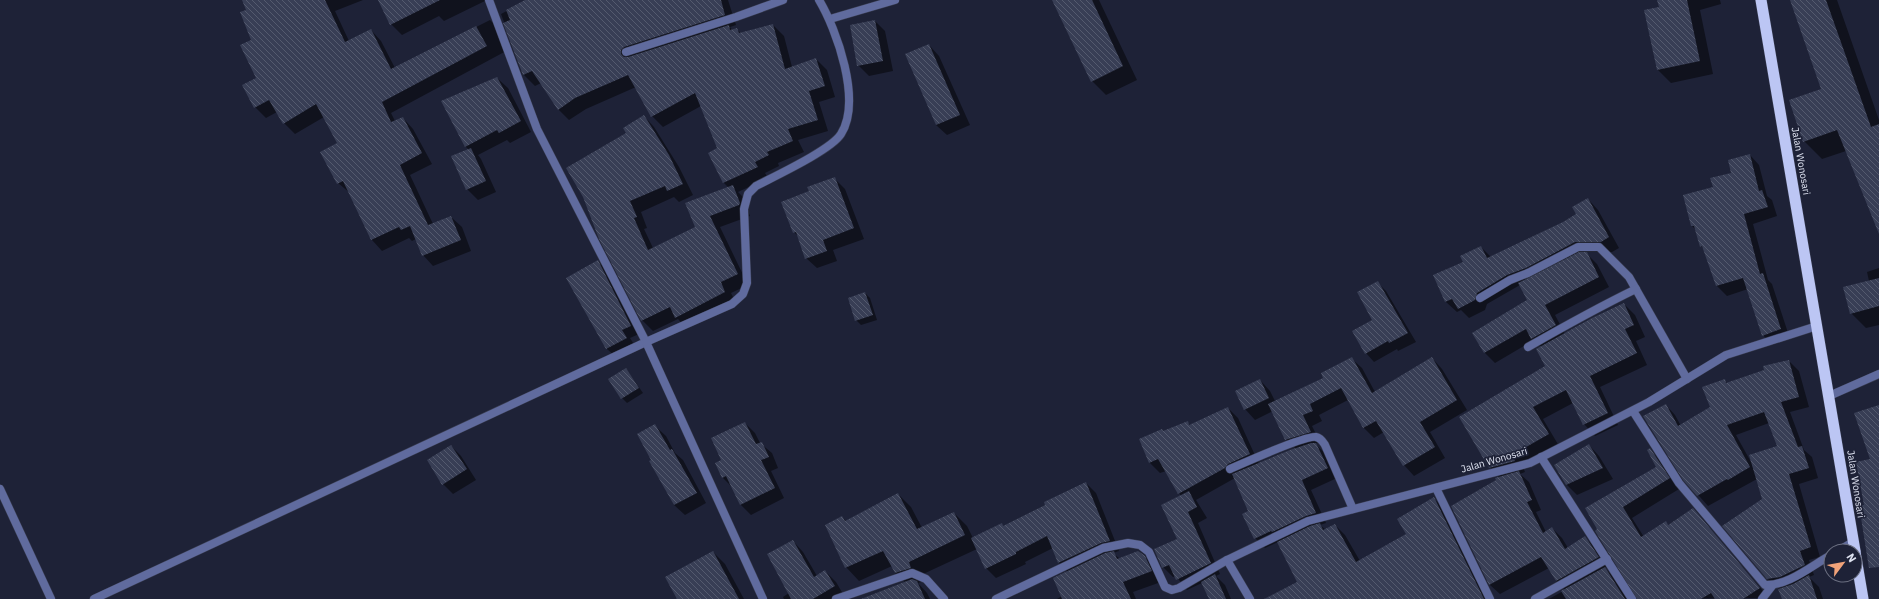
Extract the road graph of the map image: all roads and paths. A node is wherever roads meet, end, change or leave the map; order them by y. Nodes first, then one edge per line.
1 (489, 0) edge
2 (783, 0) edge
3 (819, 0) edge
4 (895, 0) edge
5 (1761, 0) edge
6 (830, 19) junction
7 (626, 52) dead end
8 (1636, 288) junction
9 (1480, 298) dead end
10 (1817, 326) junction
11 (646, 342) junction
12 (1528, 347) dead end
13 (1879, 374) edge
14 (1687, 379) junction
15 (1829, 396) junction
16 (1632, 411) junction
17 (1541, 457) junction
18 (1230, 469) dead end
19 (1436, 488) junction
20 (0, 489) edge
21 (1353, 509) junction
22 (1853, 543) edge
23 (1227, 560) junction
24 (1607, 560) junction
25 (1823, 560) edge
26 (1860, 583) edge
27 (1772, 586) junction
28 (51, 599) edge
29 (94, 599) edge
30 (763, 599) edge
31 (836, 599) edge
32 (944, 599) edge
33 (996, 599) edge
34 (1250, 599) edge
35 (1490, 599) edge
36 (1535, 599) edge
37 (1632, 599) edge
38 (1762, 599) edge
39 (1863, 599) edge

1 - 11 street
2 - 7 street
3 - 6 street
4 - 6 street
5 - 10 highway, Jalan Wonosari
6 - 11 street
8 - 9 street
8 - 12 street
8 - 14 street
10 - 14 street, Jalan Wonosari
10 - 15 highway, Jalan Wonosari
11 - 29 street
11 - 30 street
13 - 15 street
14 - 16 street, Jalan Wonosari
15 - 22 highway, Jalan Wonosari
16 - 17 street, Jalan Wonosari
16 - 27 street
17 - 19 street, Jalan Wonosari
17 - 24 street
18 - 21 street
19 - 21 street, Jalan Wonosari
19 - 35 street
20 - 28 street
21 - 23 street, Jalan Wonosari
23 - 33 street, Jalan Wonosari
23 - 34 street
24 - 36 street
24 - 37 street
25 - 27 street
26 - 39 highway, Jalan Wonosari
27 - 38 street
31 - 32 street

